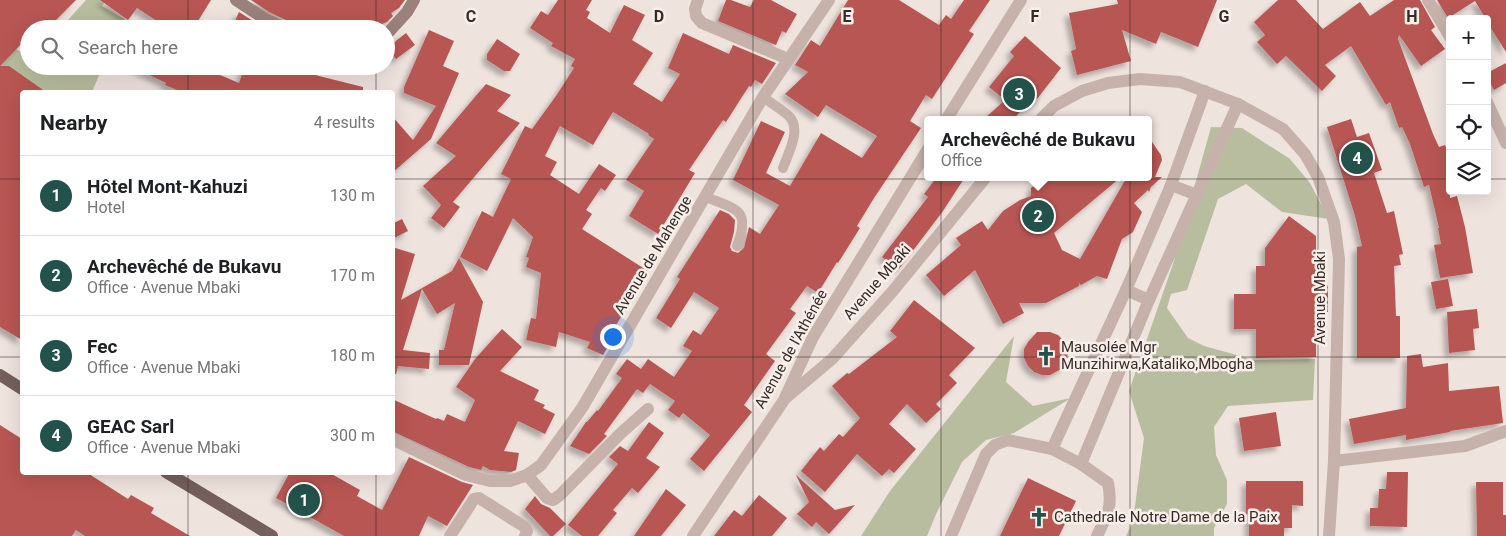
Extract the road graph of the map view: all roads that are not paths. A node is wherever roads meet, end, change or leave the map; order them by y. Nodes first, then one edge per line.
1 (236, 0) edge
2 (414, 0) edge
3 (698, 0) edge
4 (829, 0) edge
5 (1021, 0) edge
6 (1428, 0) edge
7 (267, 20) edge
8 (395, 25) edge
9 (1446, 30) edge
10 (788, 59) junction
11 (1206, 91) junction
12 (763, 97) junction
13 (1238, 104) junction
14 (1488, 105) edge
15 (948, 116) edge
16 (1044, 116) edge
17 (1506, 143) edge
18 (924, 156) edge
19 (783, 168) dead end
20 (983, 181) edge
21 (1172, 185) junction
22 (1197, 195) junction
23 (706, 197) junction
24 (737, 246) dead end
25 (1126, 290) junction
26 (1149, 300) junction
27 (0, 376) edge
28 (20, 388) edge
29 (784, 400) junction
30 (648, 409) dead end
31 (1506, 431) edge
32 (395, 440) edge
33 (1052, 449) junction
34 (1334, 461) junction
35 (1081, 464) junction
36 (171, 475) edge
37 (527, 475) junction
38 (272, 536) edge
39 (450, 536) edge
40 (525, 536) edge
41 (694, 536) edge
42 (951, 536) edge
43 (1097, 536) edge
44 (1329, 536) edge

1 - 7 street
2 - 8 street
3 - 10 street
4 - 10 street, Avenue de Mahenge
5 - 15 street
6 - 9 street
10 - 12 street, Avenue de Mahenge
11 - 13 street, Avenue Mbaki
11 - 16 street, Avenue Mbaki
11 - 21 street
12 - 19 lane
12 - 23 street, Avenue de Mahenge
13 - 22 street
13 - 34 street, Avenue Mbaki
14 - 17 street
18 - 29 street, Avenue de l'Athénée
20 - 29 street, Avenue Mbaki
21 - 22 street
21 - 25 street
22 - 26 street
23 - 24 lane
23 - 37 street, Avenue de Mahenge
25 - 26 street
25 - 33 street
26 - 35 street
27 - 28 main road
29 - 41 street, Avenue de l'Athénée
30 - 37 street
31 - 34 street
32 - 37 street, Avenue de Mahenge
33 - 35 street
33 - 42 street
34 - 44 street, Avenue Mbaki
35 - 43 street
36 - 38 main road
39 - 40 street

